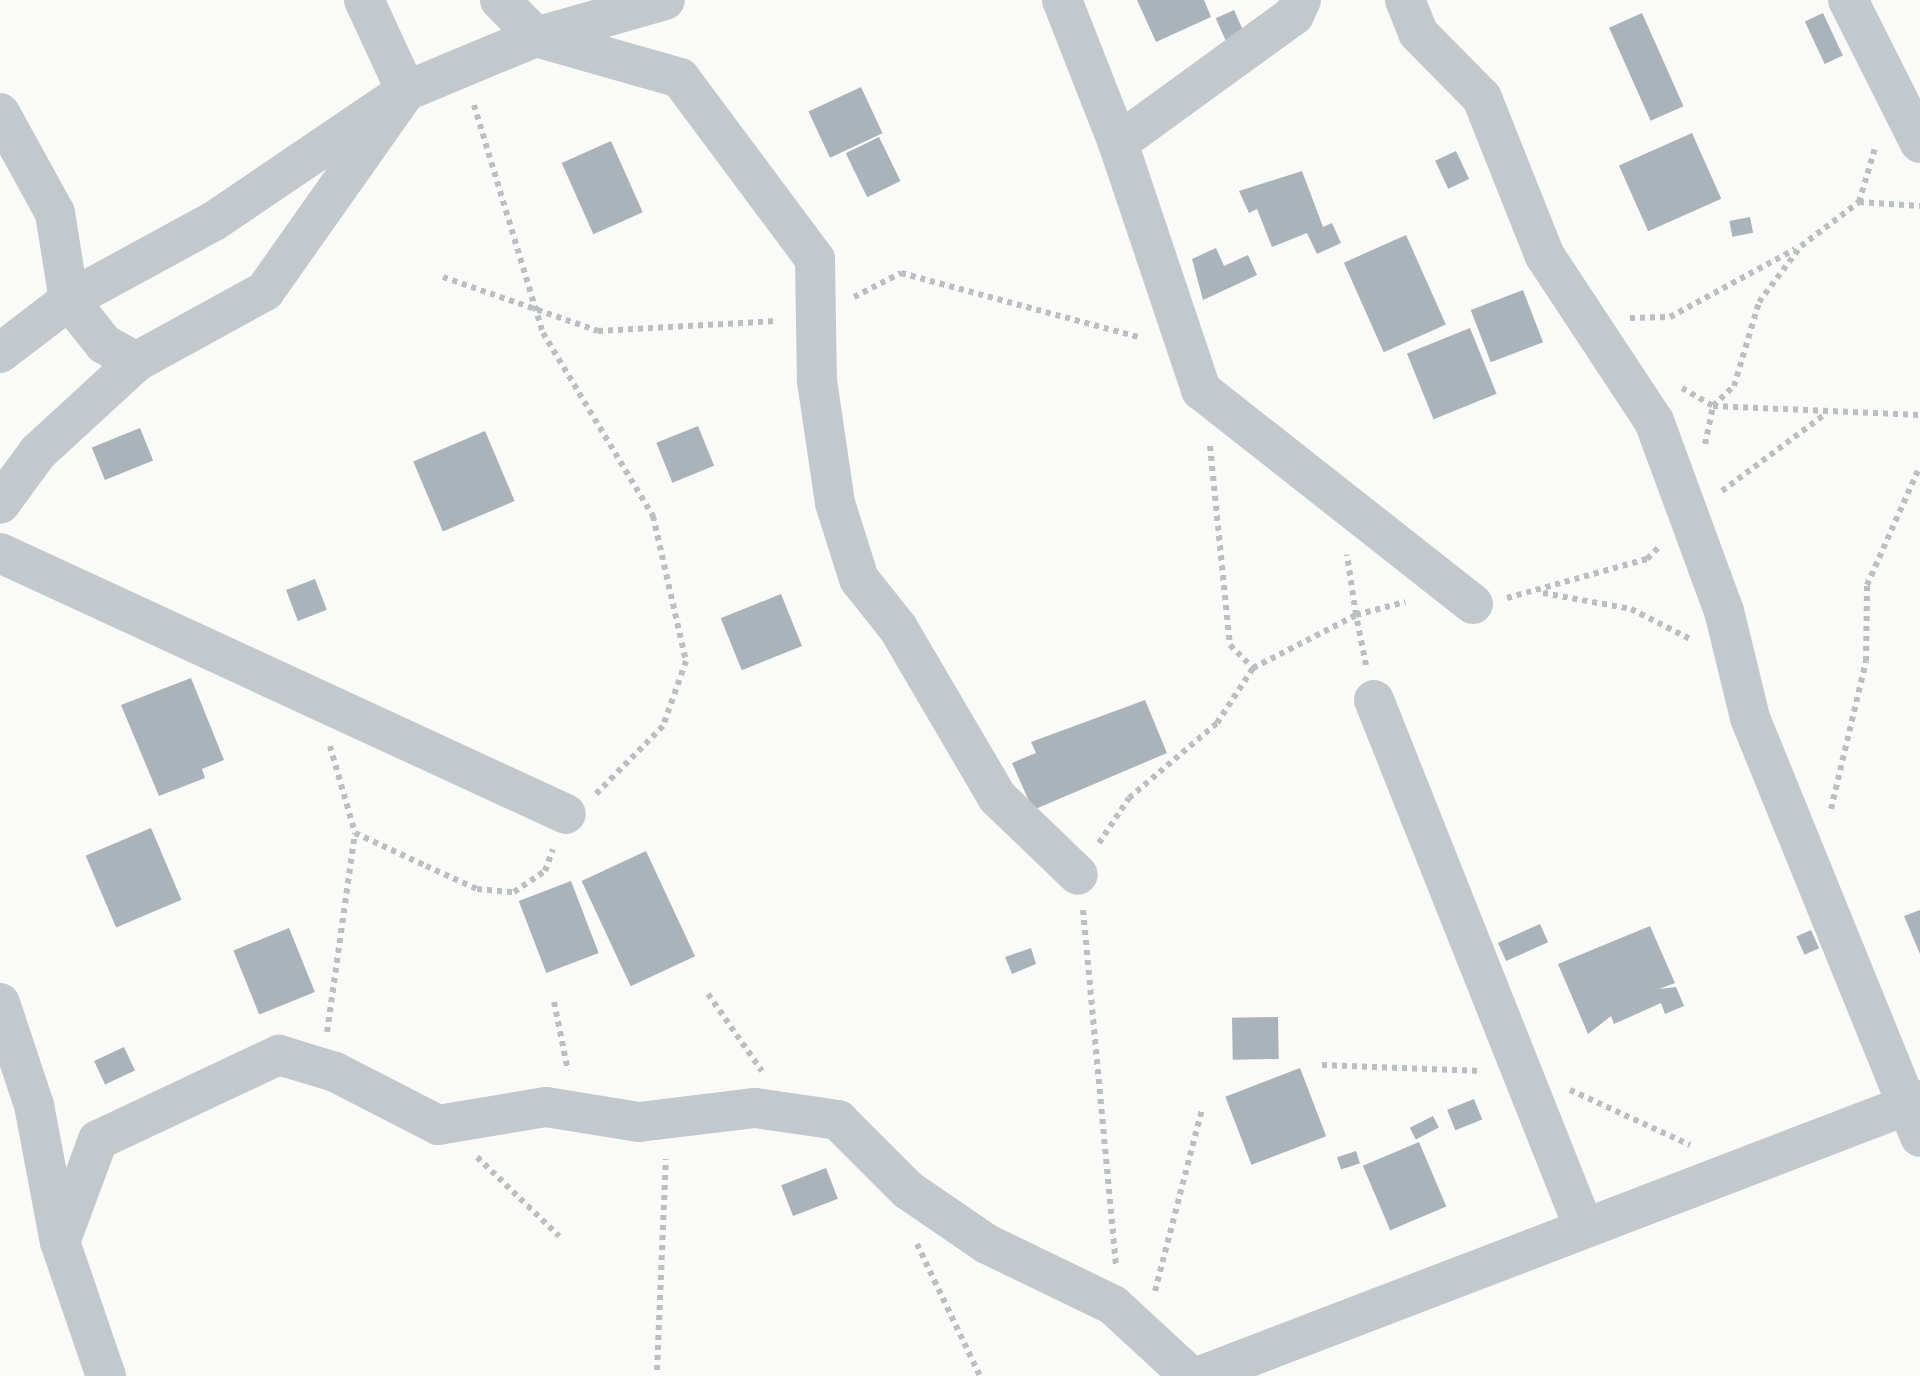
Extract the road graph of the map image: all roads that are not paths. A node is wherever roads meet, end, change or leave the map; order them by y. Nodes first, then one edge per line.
1 (364, 0) edge
2 (500, 0) edge
3 (665, 0) edge
4 (1062, 0) edge
5 (1301, 0) edge
6 (1405, 0) edge
7 (1848, 0) edge
8 (536, 37) junction
9 (406, 90) junction
10 (0, 112) edge
11 (1920, 142) edge
12 (1118, 143) junction
13 (68, 300) junction
14 (0, 353) edge
15 (136, 362) junction
16 (0, 504) edge
17 (0, 553) edge
18 (1473, 604) road end
19 (1374, 700) road end
20 (566, 814) road end
21 (1078, 875) road end
22 (0, 1003) edge
23 (1915, 1114) edge
24 (1584, 1228) junction
25 (60, 1242) junction
26 (106, 1376) edge
27 (1190, 1376) edge
28 (1200, 1376) edge

1 - 9 street
2 - 8 street
3 - 8 street
4 - 12 street
5 - 12 street
6 - 23 street
7 - 11 street
8 - 9 street
8 - 21 street
9 - 13 street
9 - 15 street
10 - 13 street
12 - 18 street
13 - 14 street
13 - 15 street
15 - 16 street
17 - 20 street
19 - 24 street
22 - 25 street
23 - 24 street
24 - 28 street
25 - 26 street
25 - 27 street

